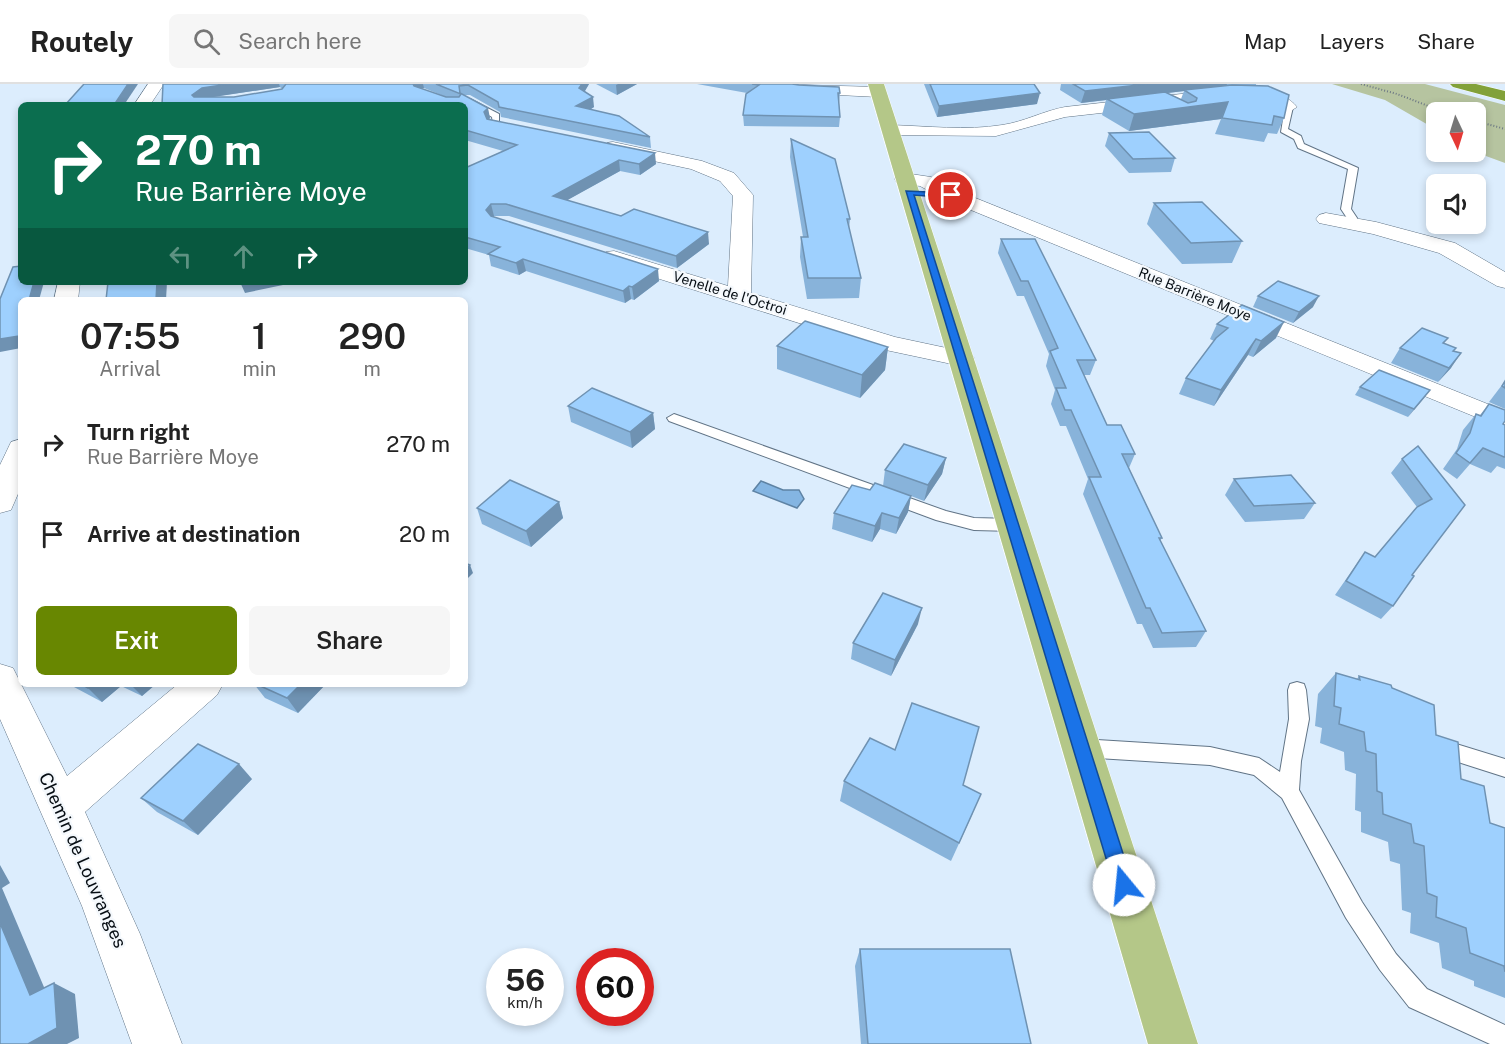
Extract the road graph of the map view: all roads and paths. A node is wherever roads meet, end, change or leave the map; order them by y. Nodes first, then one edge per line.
1 (156, 84) edge
2 (774, 84) edge
3 (1362, 84) edge
4 (1458, 84) edge
5 (877, 87) edge
6 (1505, 96) edge
7 (466, 99) edge
8 (144, 102) edge
9 (1158, 102) junction
10 (1426, 105) edge
11 (1289, 107) joint
12 (468, 110) edge
13 (1176, 111) edge
14 (496, 123) junction
15 (1486, 124) edge
16 (519, 128) edge
17 (1505, 129) edge
18 (890, 130) junction
19 (600, 145) edge
20 (907, 186) junction
21 (1326, 219) dead end
22 (1352, 224) junction
23 (592, 250) edge
24 (1505, 281) edge
25 (739, 295) junction
26 (961, 358) junction
27 (674, 418) dead end
28 (1505, 421) edge
29 (18, 456) edge
30 (0, 503) edge
31 (1013, 525) junction
32 (0, 680) edge
33 (201, 687) edge
34 (1297, 690) dead end
35 (1427, 745) edge
36 (1082, 748) junction
37 (1505, 768) edge
38 (1289, 791) junction
39 (61, 807) junction
40 (1505, 1038) edge
41 (157, 1044) edge
42 (1173, 1044) edge

1 - 8 street
2 - 5 street
3 - 10 path
4 - 6 highway
5 - 18 main road
7 - 14 lane
9 - 11 street
9 - 13 lane
9 - 18 street
11 - 22 lane
12 - 14 lane
14 - 16 street
15 - 17 path
18 - 20 main road
19 - 25 street
20 - 26 main road
20 - 28 street, Rue Barrière Moye
21 - 22 street
22 - 24 street
23 - 25 street, Venelle de l'Octroi
25 - 26 street, Venelle de l'Octroi
26 - 31 main road
27 - 31 lane
29 - 30 street
31 - 36 main road
32 - 39 street, Chemin de Louvranges
33 - 39 street
34 - 38 lane
35 - 37 lane
36 - 38 lane
36 - 42 main road
38 - 40 lane
39 - 41 street, Chemin de Louvranges

